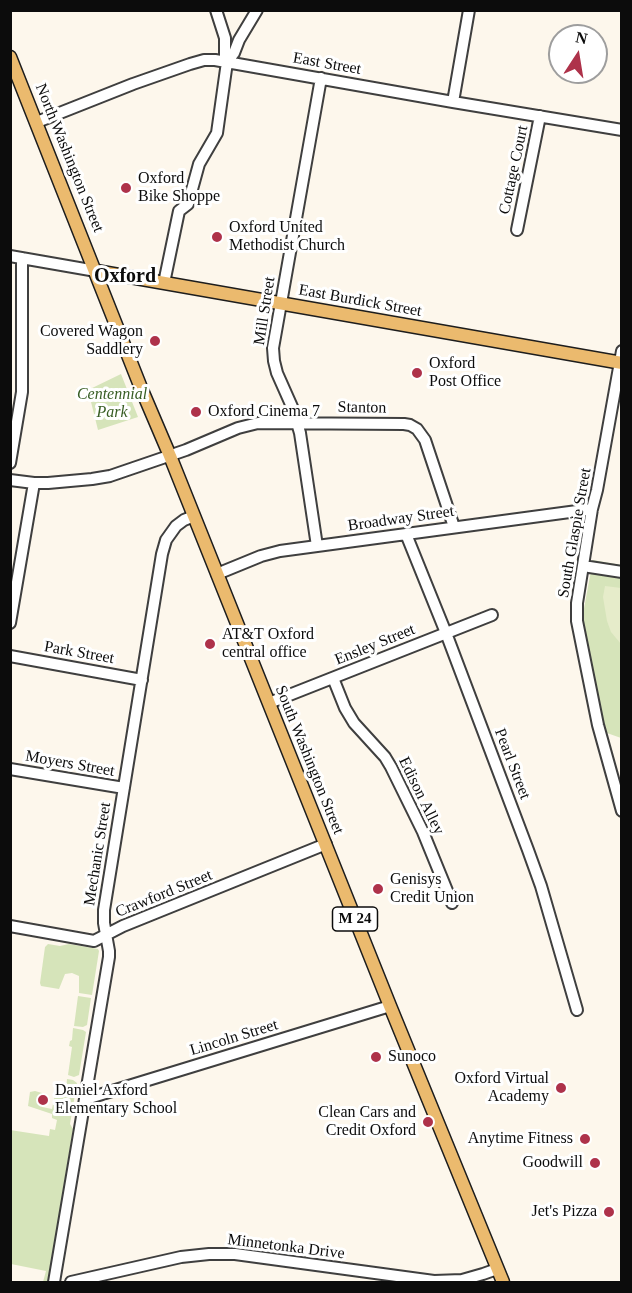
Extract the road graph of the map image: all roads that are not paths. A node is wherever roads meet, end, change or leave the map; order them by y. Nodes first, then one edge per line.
1 (216, 10) edge
2 (257, 10) edge
3 (469, 10) edge
4 (10, 57) edge
5 (227, 62) junction
6 (321, 78) junction
7 (453, 102) junction
8 (540, 116) junction
9 (37, 122) junction
10 (621, 130) edge
11 (517, 230) dead end
12 (16, 257) edge
13 (96, 271) junction
14 (164, 283) junction
15 (280, 303) junction
16 (621, 359) edge
17 (297, 422) junction
18 (170, 456) junction
19 (10, 463) edge
20 (10, 480) edge
21 (34, 483) junction
22 (592, 509) junction
23 (194, 516) junction
24 (454, 527) junction
25 (406, 534) junction
26 (317, 546) junction
27 (583, 566) junction
28 (621, 572) edge
29 (217, 574) junction
30 (492, 615) dead end
31 (10, 623) edge
32 (446, 633) junction
33 (10, 656) edge
34 (333, 678) junction
35 (142, 680) junction
36 (269, 703) junction
37 (10, 769) edge
38 (124, 788) junction
39 (621, 807) edge
40 (326, 844) junction
41 (452, 903) dead end
42 (10, 926) edge
43 (107, 934) junction
44 (390, 1006) junction
45 (577, 1010) dead end
46 (86, 1099) junction
47 (495, 1265) junction
48 (54, 1282) edge
49 (71, 1282) edge
50 (503, 1282) edge

1 - 5 street
2 - 5 street
3 - 7 street
4 - 9 main road, North Washington Street / M 24
5 - 6 street, East Street
5 - 9 street, East Street
5 - 14 street
6 - 7 street, East Street
6 - 15 street, Mill Street
7 - 8 street, East Street
8 - 10 street, East Street
8 - 11 street, Cottage Court
9 - 13 main road, North Washington Street / M 24
12 - 13 street
12 - 19 street
13 - 14 main road, East Burdick Street
13 - 18 main road, South Washington Street / M 24
14 - 15 main road, East Burdick Street
15 - 16 main road, East Burdick Street
15 - 17 street, Mill Street
16 - 22 street, South Glaspie Street
17 - 18 street, Stanton
17 - 24 street, Stanton
17 - 26 street, Mill Street
18 - 21 street, Stanton
18 - 23 main road, South Washington Street / M 24
20 - 21 street, Stanton
21 - 31 street
22 - 24 street, Broadway Street
22 - 27 street, South Glaspie Street
23 - 29 main road, South Washington Street / M 24
23 - 35 street, Mechanic Street
24 - 25 street, Broadway Street
25 - 26 street, Broadway Street
25 - 32 street, Pearl Street
26 - 29 street, Broadway Street
27 - 28 street
27 - 39 street, South Glaspie Street
29 - 36 main road, South Washington Street / M 24
30 - 32 street, Ensley Street
32 - 34 street, Ensley Street
32 - 45 street, Pearl Street
33 - 35 street, Park Street
34 - 36 street, Ensley Street
34 - 41 street, Edison Alley
35 - 38 street, Mechanic Street
36 - 40 main road, South Washington Street / M 24
37 - 38 street, Moyers Street
38 - 43 street, Mechanic Street
40 - 43 street, Crawford Street
40 - 44 main road, South Washington Street / M 24
42 - 43 street, Crawford Street
43 - 46 street, Mechanic Street
44 - 46 street, Lincoln Street
44 - 47 main road, South Washington Street / M 24
46 - 48 street, Mechanic Street
47 - 49 street, Minnetonka Drive
47 - 50 main road, M 24

